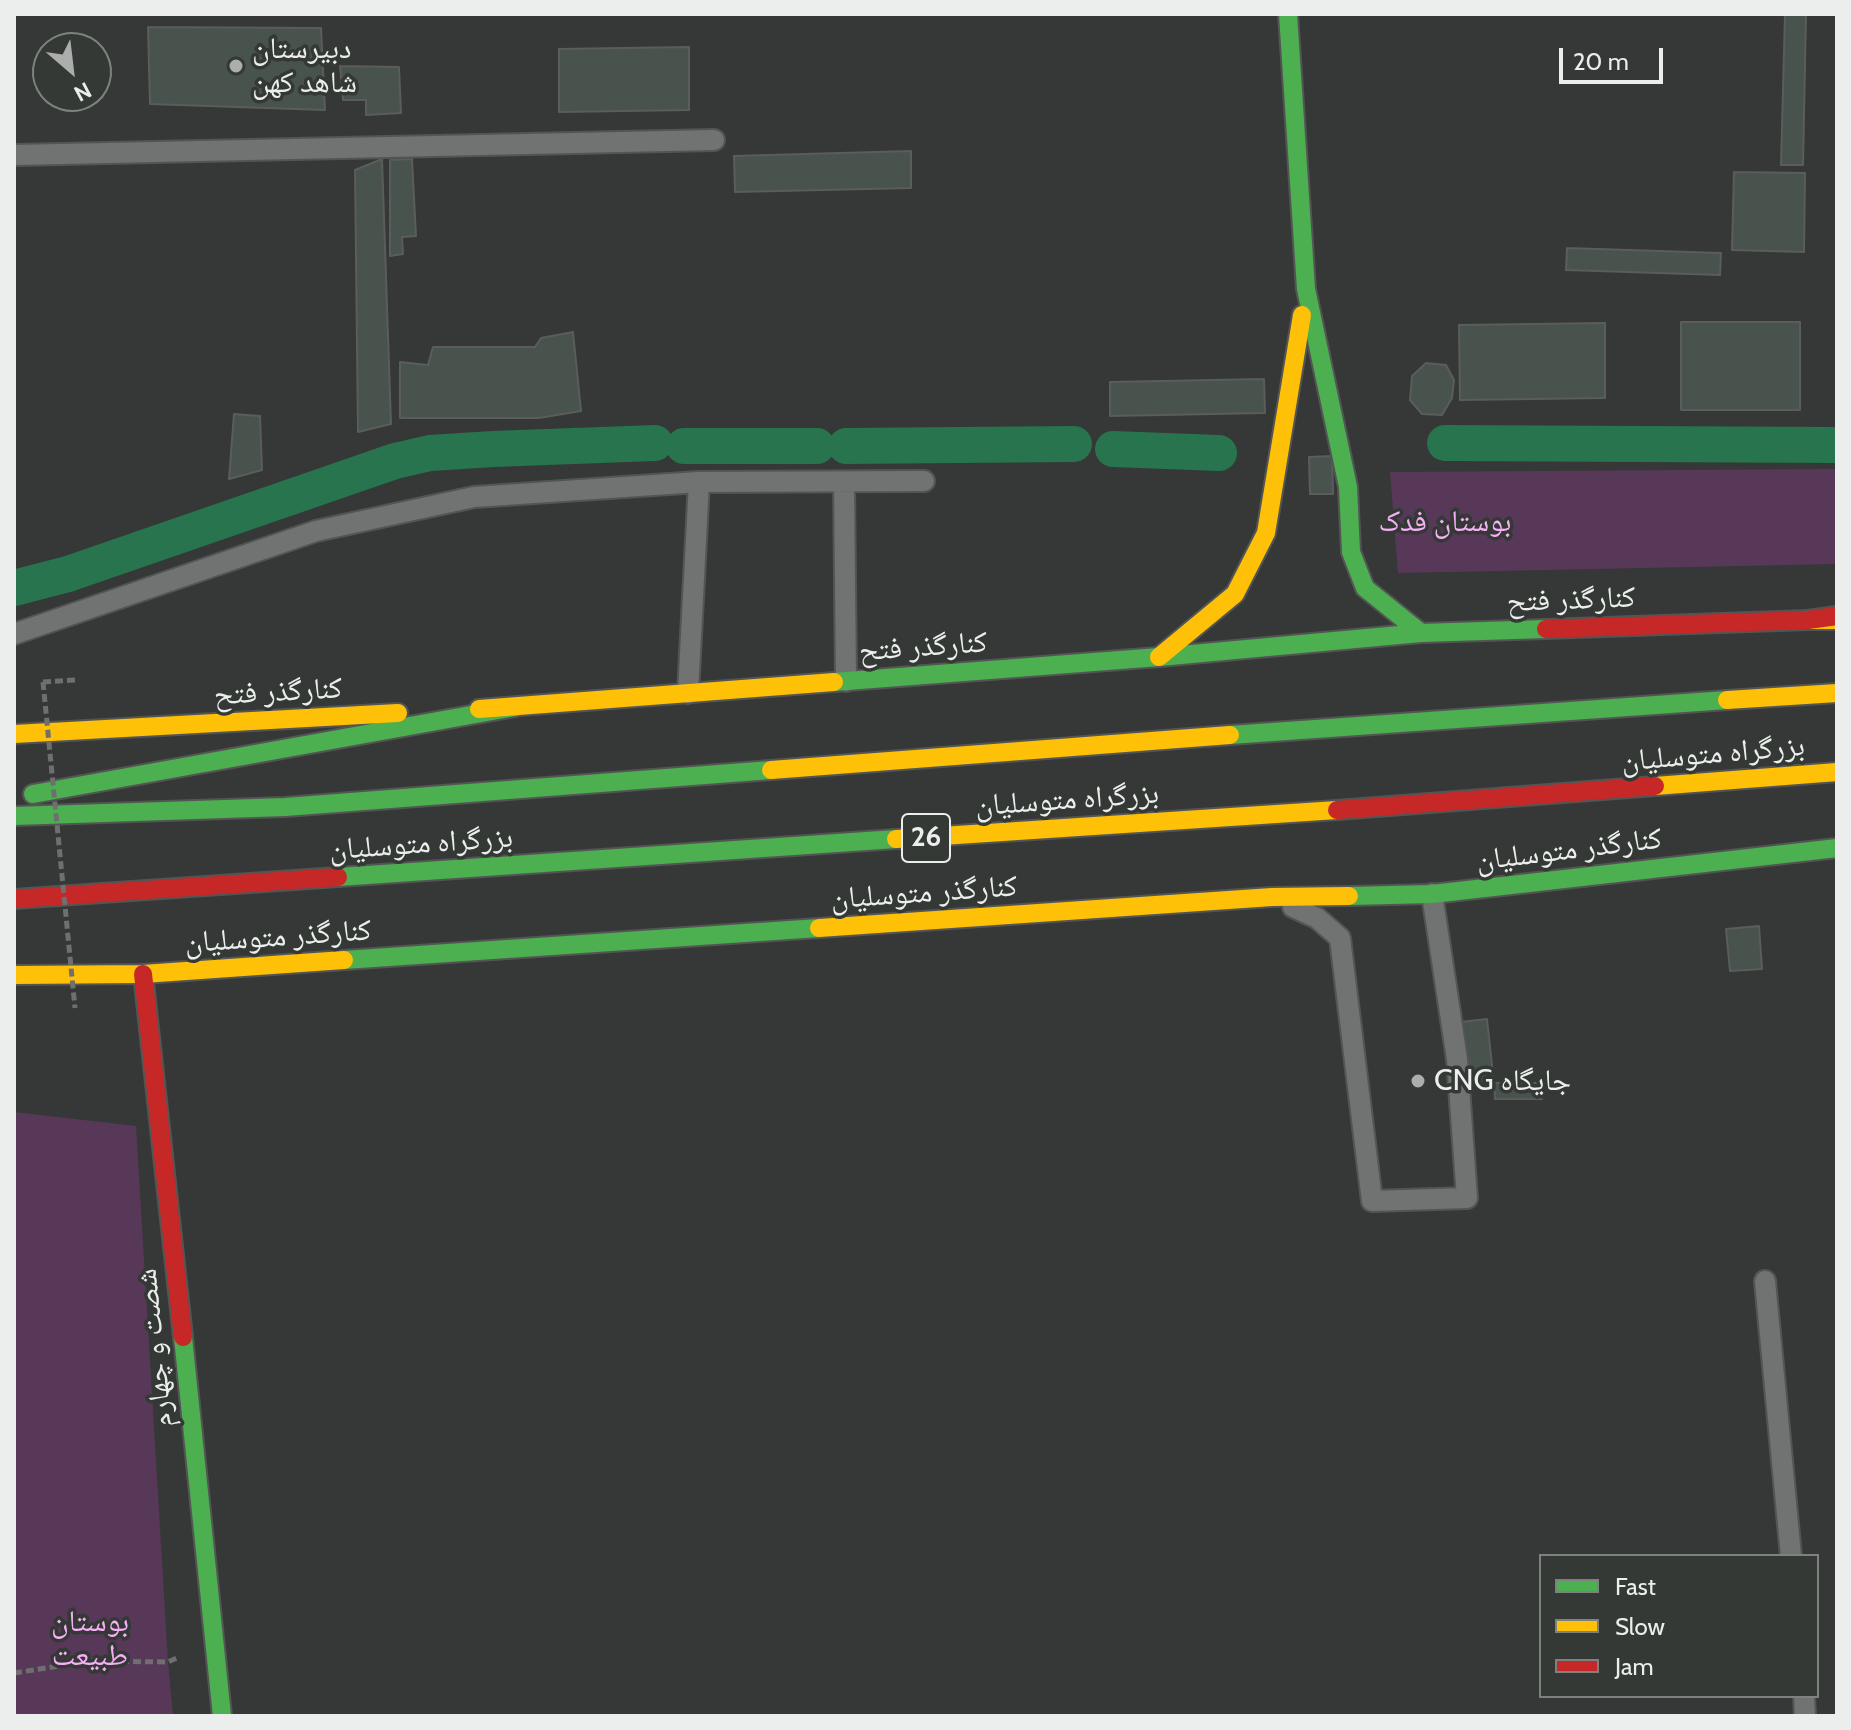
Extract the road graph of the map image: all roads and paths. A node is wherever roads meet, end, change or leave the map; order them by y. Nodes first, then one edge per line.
1 (1288, 14) edge
2 (714, 140) dead end
3 (14, 155) edge
4 (1306, 289) junction
5 (924, 481) dead end
6 (699, 482) junction
7 (844, 482) junction
8 (1837, 618) edge
9 (1421, 633) junction
10 (14, 634) edge
11 (1159, 657) junction
12 (76, 680) dead end
13 (846, 681) junction
14 (688, 693) junction
15 (1837, 693) edge
16 (515, 707) junction
17 (14, 734) edge
18 (1837, 772) edge
19 (14, 798) edge
20 (14, 816) edge
21 (1837, 848) edge
22 (1432, 894) junction
23 (1272, 897) junction
24 (14, 899) edge
25 (143, 974) junction
26 (14, 975) edge
27 (75, 1008) dead end
28 (1765, 1281) dead end
29 (1791, 1554) edge
30 (216, 1642) junction
31 (14, 1673) edge
32 (222, 1716) edge

1 - 4 main road
2 - 3 lane
4 - 9 main road
4 - 11 main road
5 - 7 lane
6 - 7 lane
6 - 10 lane
6 - 14 lane
7 - 13 lane
8 - 9 main road, کنارگذر فتح
9 - 11 main road, کنارگذر فتح
11 - 13 main road, کنارگذر فتح
12 - 27 path, bridge
13 - 14 main road, کنارگذر فتح
14 - 16 main road, کنارگذر فتح
15 - 20 main road, بزرگراه متوسلیان
16 - 17 main road, کنارگذر فتح
16 - 19 main road
18 - 24 main road, بزرگراه متوسلیان / 26
21 - 22 main road, کنارگذر متوسلیان
22 - 23 main road, کنارگذر متوسلیان
22 - 23 lane
23 - 25 main road, کنارگذر متوسلیان
25 - 26 main road, کنارگذر متوسلیان
25 - 30 main road, شصت و چهارم
28 - 29 lane
30 - 31 path
30 - 32 main road, شصت و چهارم

